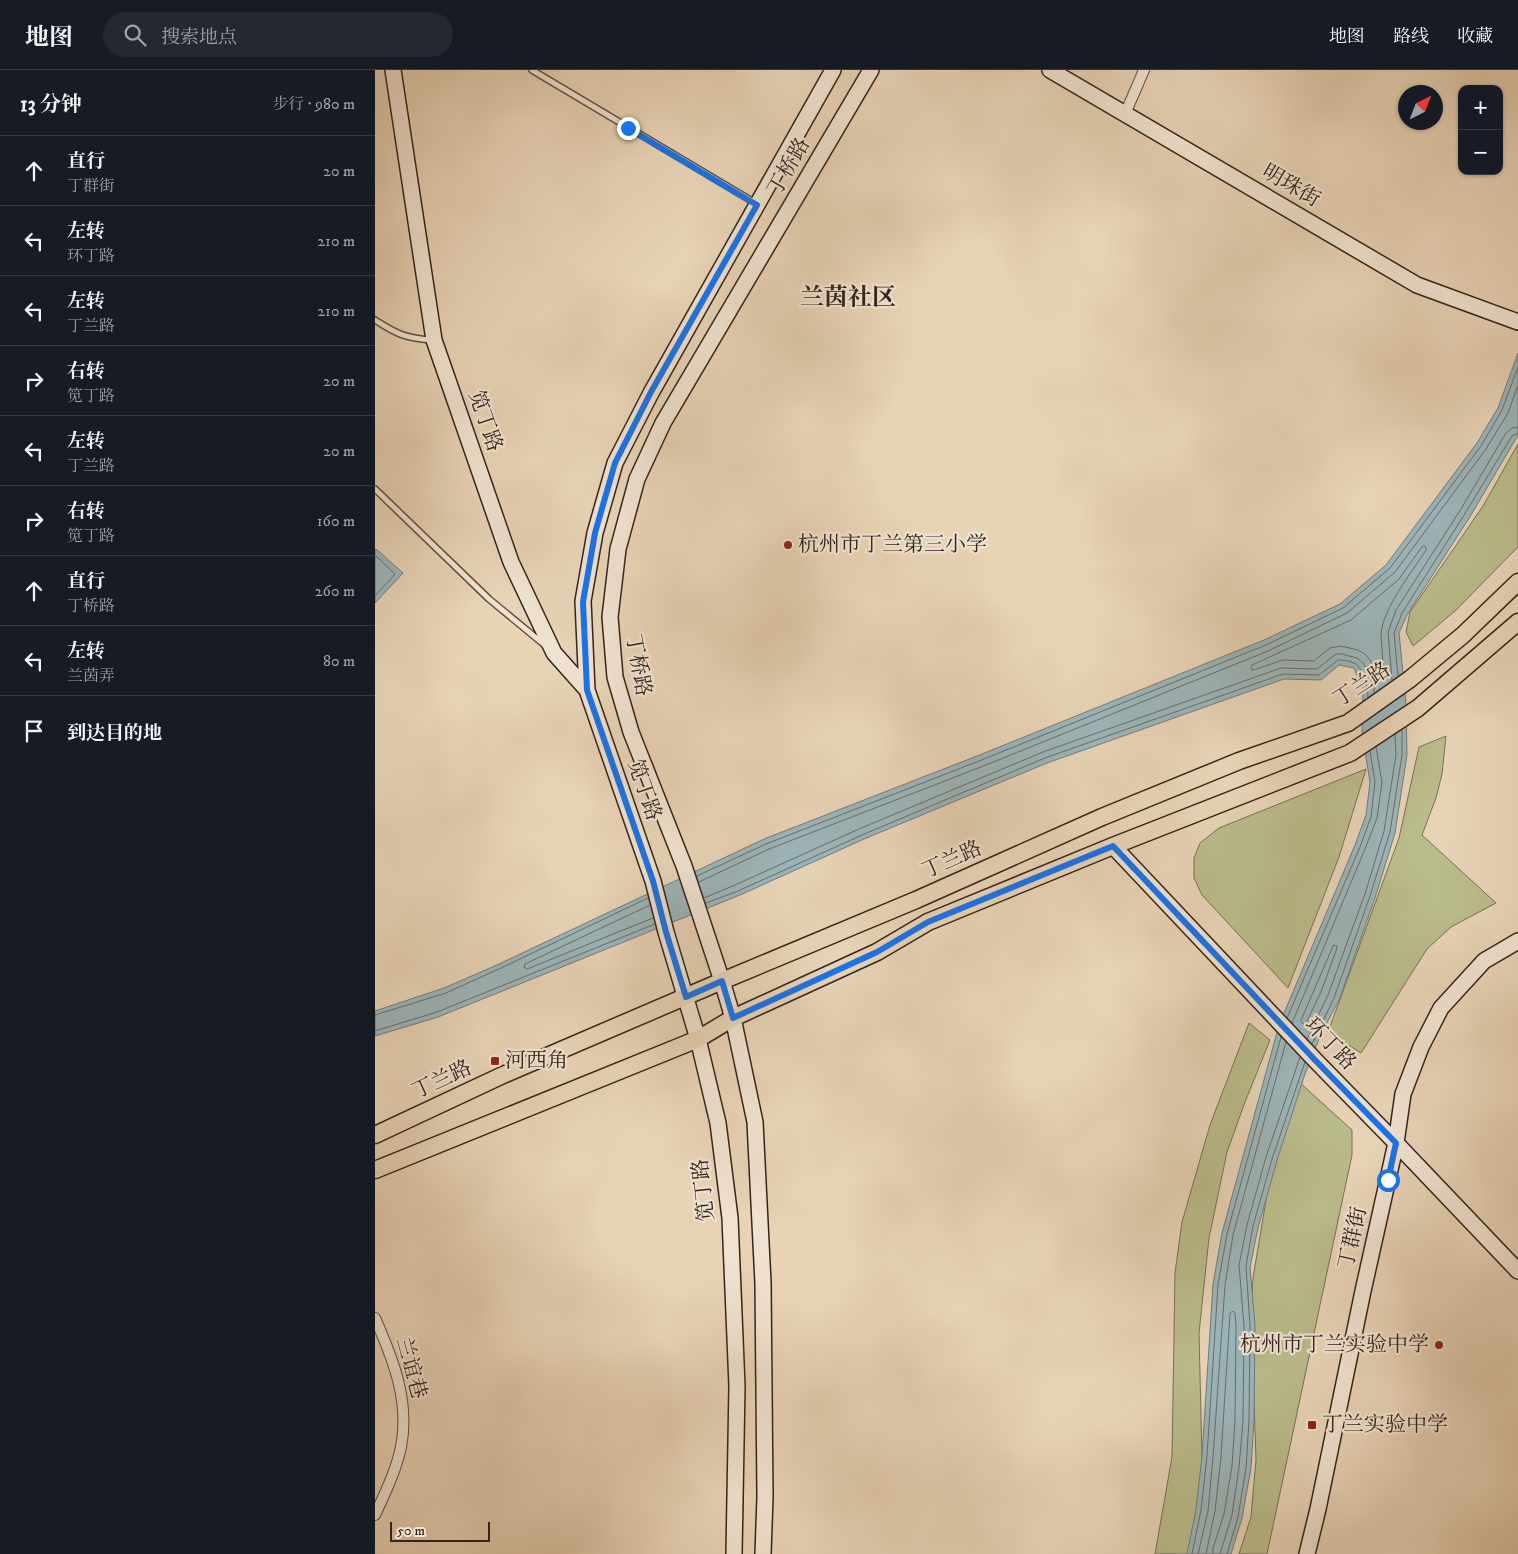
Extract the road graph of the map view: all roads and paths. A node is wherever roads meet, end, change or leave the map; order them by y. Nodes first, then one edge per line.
1 (393, 70) edge
2 (532, 70) edge
3 (833, 70) edge
4 (871, 70) edge
5 (1050, 70) edge
6 (1144, 70) edge
7 (1125, 114) junction
8 (757, 205) junction
9 (375, 320) edge
10 (1518, 322) edge
11 (434, 340) junction
12 (375, 489) edge
13 (1518, 582) edge
14 (1518, 622) edge
15 (554, 653) junction
16 (587, 690) junction
17 (631, 732) joint
18 (1113, 846) junction
19 (1518, 941) edge
20 (722, 981) junction
21 (686, 997) junction
22 (733, 1018) junction
23 (698, 1039) junction
24 (375, 1135) edge
25 (1396, 1143) junction
26 (375, 1170) edge
27 (1518, 1271) edge
28 (375, 1318) edge
29 (375, 1515) edge
30 (734, 1554) edge
31 (763, 1554) edge
32 (1307, 1554) edge

1 - 11 main road, 笕丁路
2 - 8 lane
3 - 8 main road, 丁桥路
4 - 17 main road, 丁桥路
5 - 7 main road, 明珠街
6 - 7 street
7 - 10 main road, 明珠街
8 - 16 main road, 丁桥路
9 - 11 lane
11 - 15 main road, 笕丁路
12 - 15 lane
13 - 20 main road, 丁兰路
14 - 18 main road
15 - 16 main road, 笕丁路
16 - 21 main road, 笕丁路
17 - 20 main road, 笕丁路
18 - 22 main road
18 - 25 main road, 环丁路
19 - 25 main road, 丁群街
20 - 21 main road, 丁兰路
20 - 22 main road, 笕丁路
21 - 23 main road, 笕丁路
21 - 24 main road, 丁兰路
22 - 23 main road
22 - 31 main road, 笕丁路
23 - 26 main road
23 - 30 main road, 笕丁路
25 - 27 main road, 环丁路
25 - 32 main road, 丁群街
28 - 29 street, 兰谊巷

